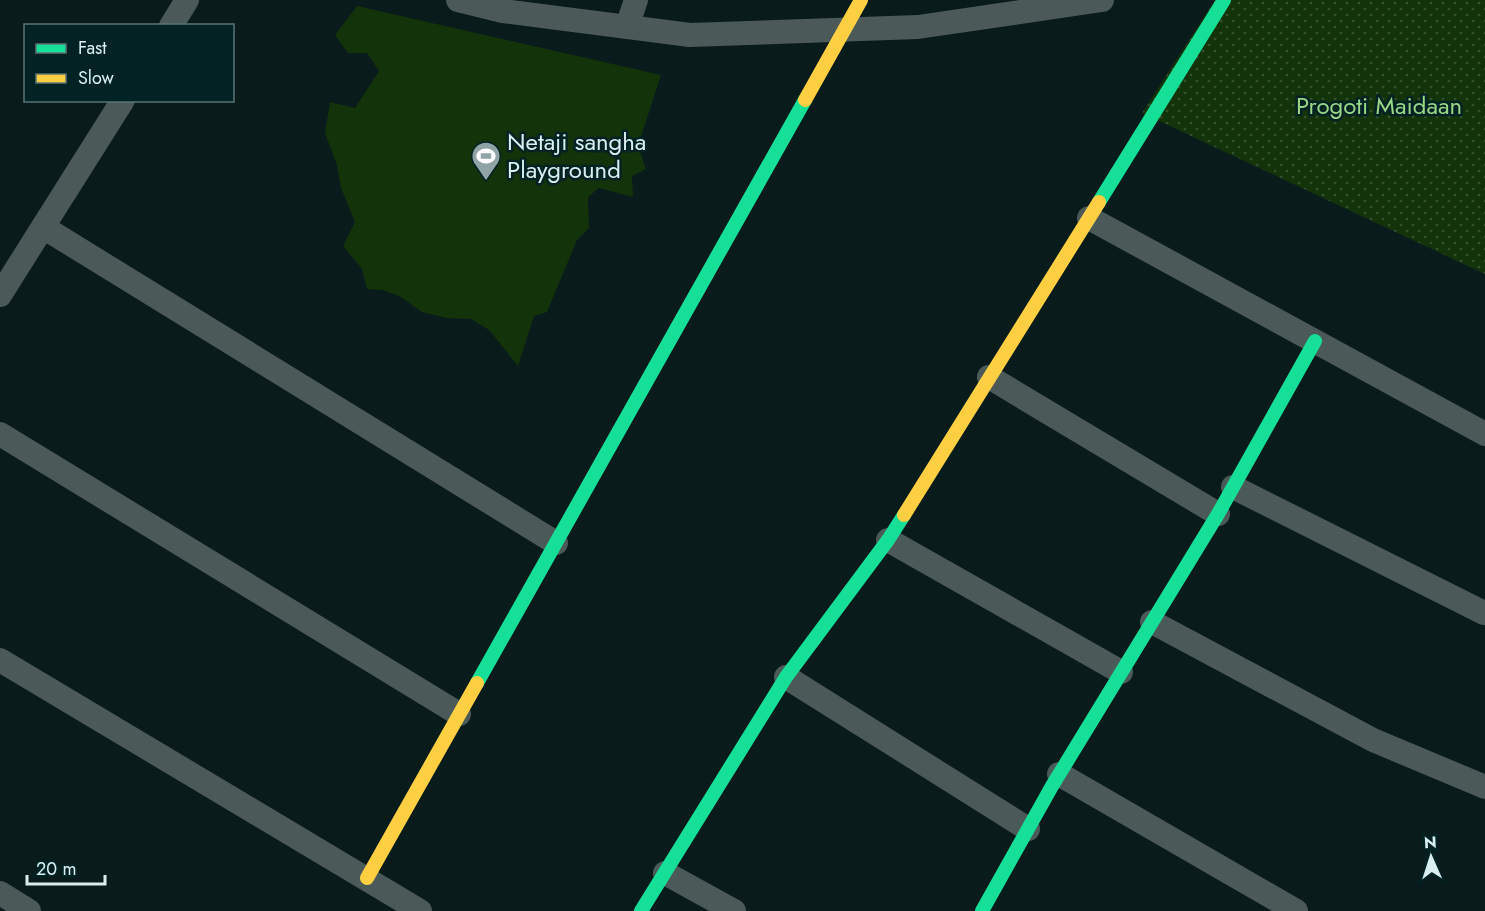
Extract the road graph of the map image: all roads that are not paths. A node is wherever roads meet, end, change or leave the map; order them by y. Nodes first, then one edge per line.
1 (187, 0) edge
2 (458, 0) edge
3 (636, 0) edge
4 (861, 0) edge
5 (1102, 0) edge
6 (1224, 0) edge
7 (1069, 2) edge
8 (172, 24) edge
9 (627, 27) junction
10 (844, 30) junction
11 (122, 102) edge
12 (1089, 218) junction
13 (43, 227) junction
14 (0, 295) edge
15 (1315, 341) junction
16 (989, 377) junction
17 (0, 434) edge
18 (1485, 434) edge
19 (1233, 488) junction
20 (1218, 514) junction
21 (888, 540) junction
22 (555, 543) junction
23 (1484, 613) edge
24 (1152, 622) junction
25 (0, 660) edge
26 (1122, 672) junction
27 (786, 677) junction
28 (459, 714) junction
29 (1059, 774) junction
30 (1485, 787) edge
31 (1028, 829) junction
32 (665, 873) junction
33 (367, 878) junction
34 (0, 893) edge
35 (29, 911) edge
36 (420, 911) edge
37 (641, 911) edge
38 (734, 911) edge
39 (982, 911) edge
40 (1296, 911) edge

1 - 8 street
2 - 9 street
3 - 9 street
4 - 10 street
5 - 7 street
6 - 12 street
7 - 10 street
9 - 10 street
10 - 22 street
11 - 13 street
12 - 15 street
12 - 16 street
13 - 14 street
13 - 22 street
15 - 18 street
15 - 19 street
16 - 20 street
16 - 21 street
17 - 28 street
19 - 20 street
19 - 23 street
20 - 24 street
21 - 26 street
21 - 27 street
22 - 28 street
24 - 26 street
24 - 30 street
25 - 33 street
26 - 29 street
27 - 31 street
27 - 32 street
28 - 33 street
29 - 31 street
29 - 40 street
31 - 39 street
32 - 37 street
32 - 38 street
33 - 36 street
34 - 35 street

